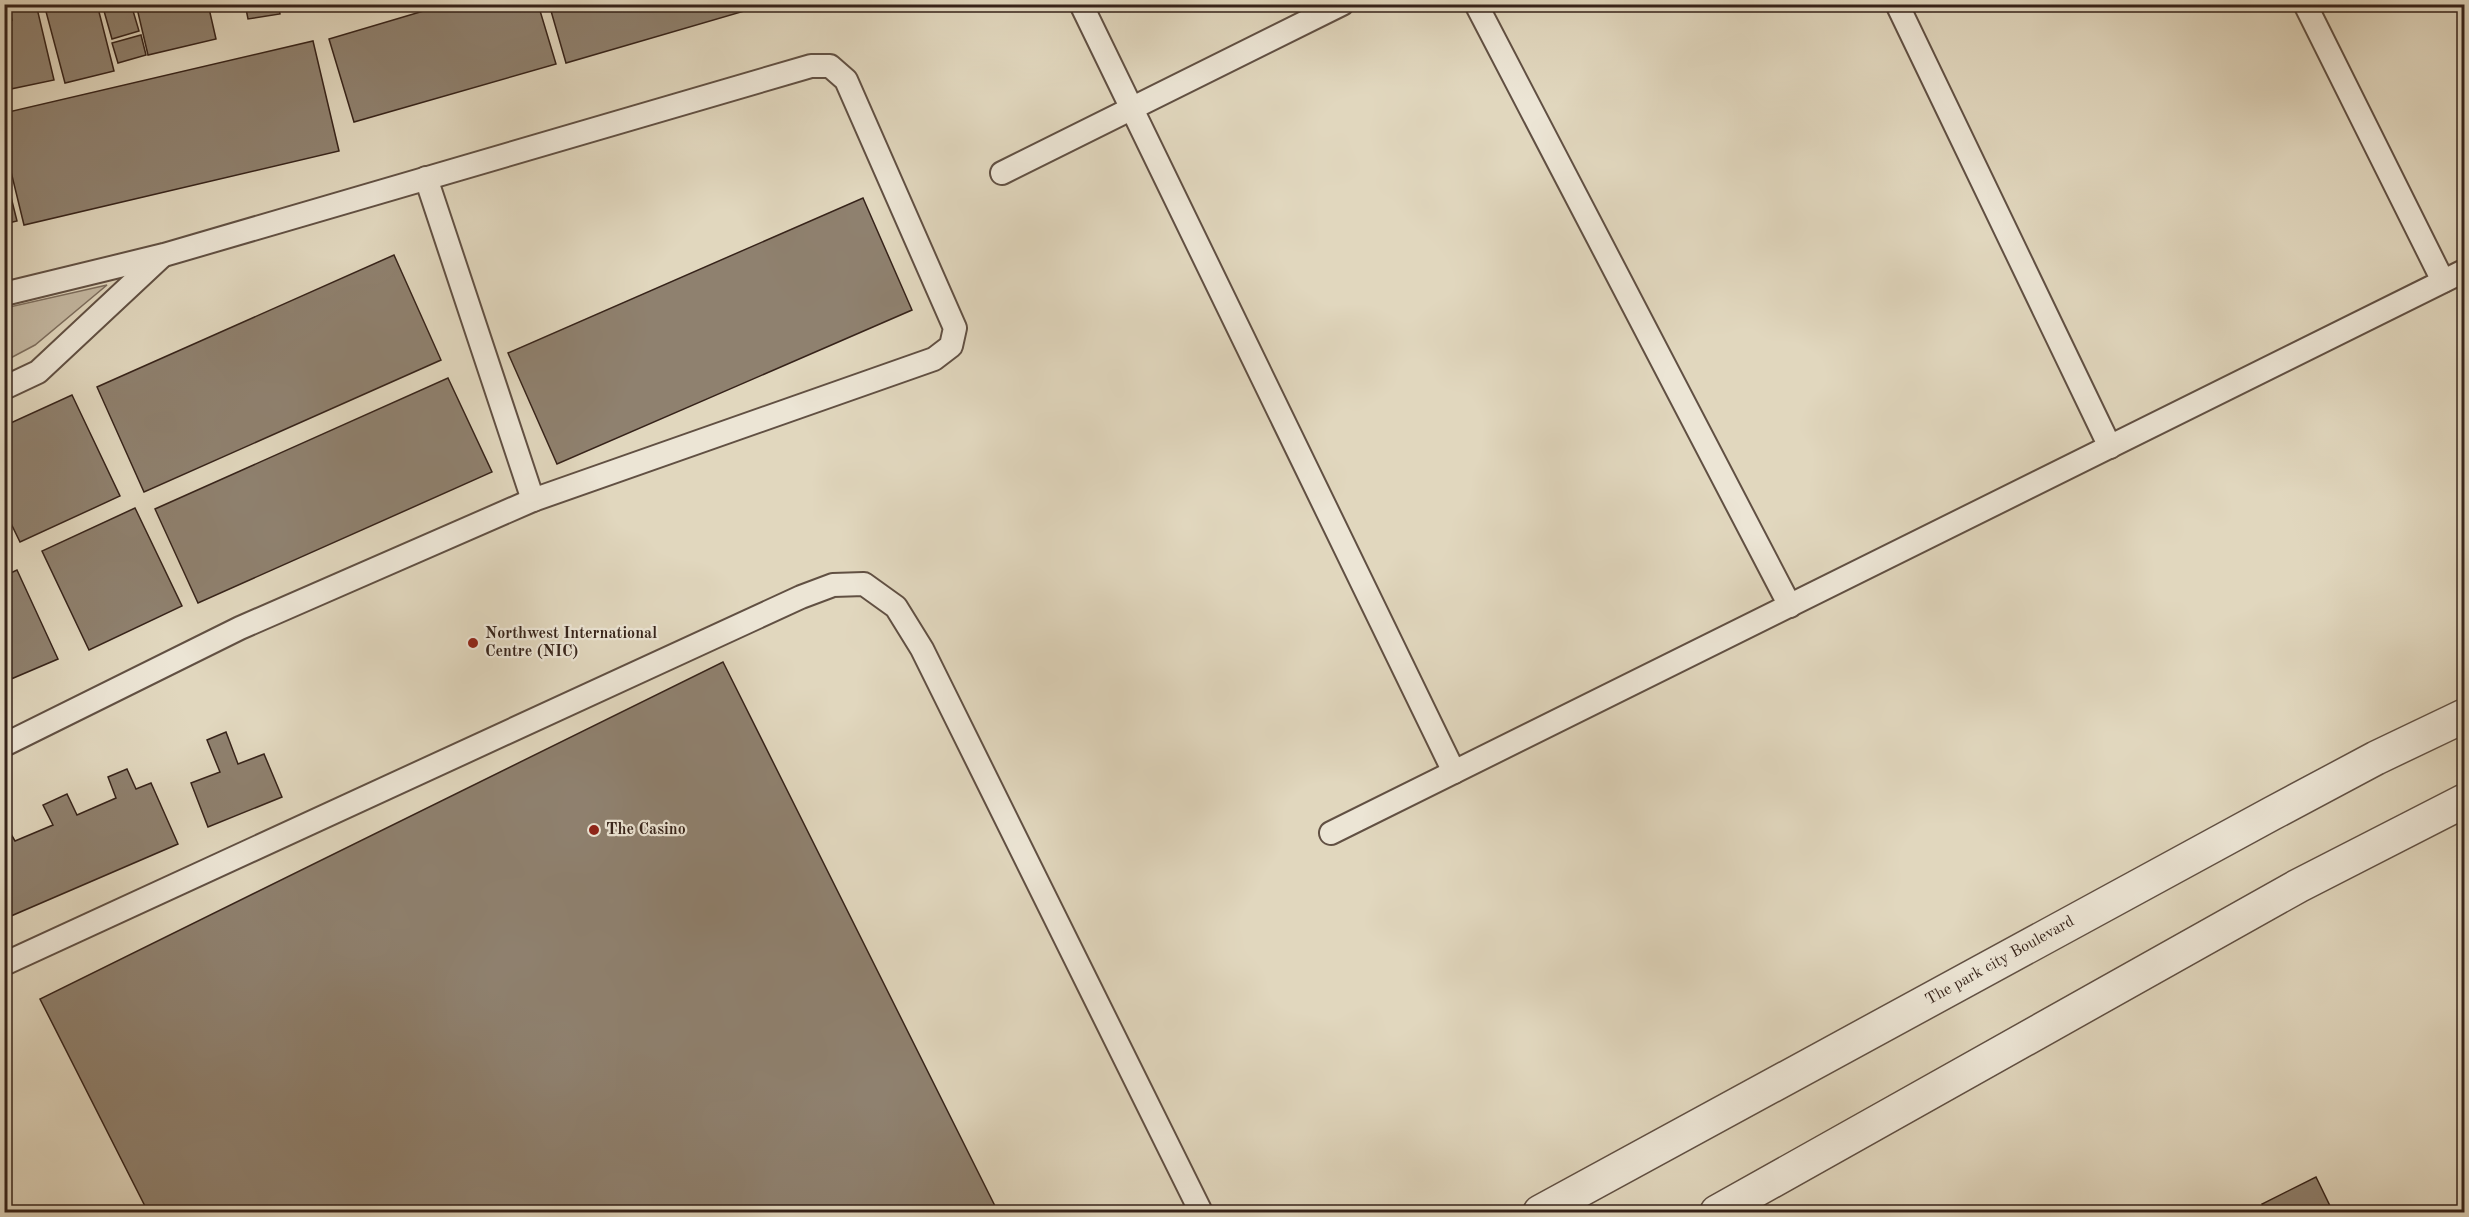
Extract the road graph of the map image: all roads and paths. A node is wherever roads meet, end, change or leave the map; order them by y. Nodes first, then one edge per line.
1 (1081, 4) edge
2 (1342, 4) edge
3 (1476, 4) edge
4 (1898, 4) edge
5 (2305, 4) edge
6 (1131, 109) junction
7 (1002, 173) dead end
8 (426, 178) junction
9 (164, 255) junction
10 (2464, 271) edge
11 (2443, 281) junction
12 (4, 294) edge
13 (4, 388) edge
14 (2110, 447) junction
15 (533, 500) junction
16 (1790, 606) junction
17 (2464, 717) edge
18 (4, 745) edge
19 (1454, 772) junction
20 (2464, 801) edge
21 (1331, 832) dead end
22 (4, 964) edge
23 (1202, 1212) edge
24 (1540, 1212) edge
25 (1717, 1212) edge

1 - 6 lane
2 - 6 lane
3 - 16 lane
4 - 14 lane
5 - 11 lane
6 - 7 lane
6 - 19 lane
8 - 9 lane
8 - 15 lane
8 - 15 lane
9 - 12 lane
9 - 13 lane
10 - 11 lane
11 - 14 lane
14 - 16 lane
15 - 18 lane
16 - 19 lane
17 - 24 street, The park city Boulevard
19 - 21 lane
20 - 25 street
22 - 23 lane

